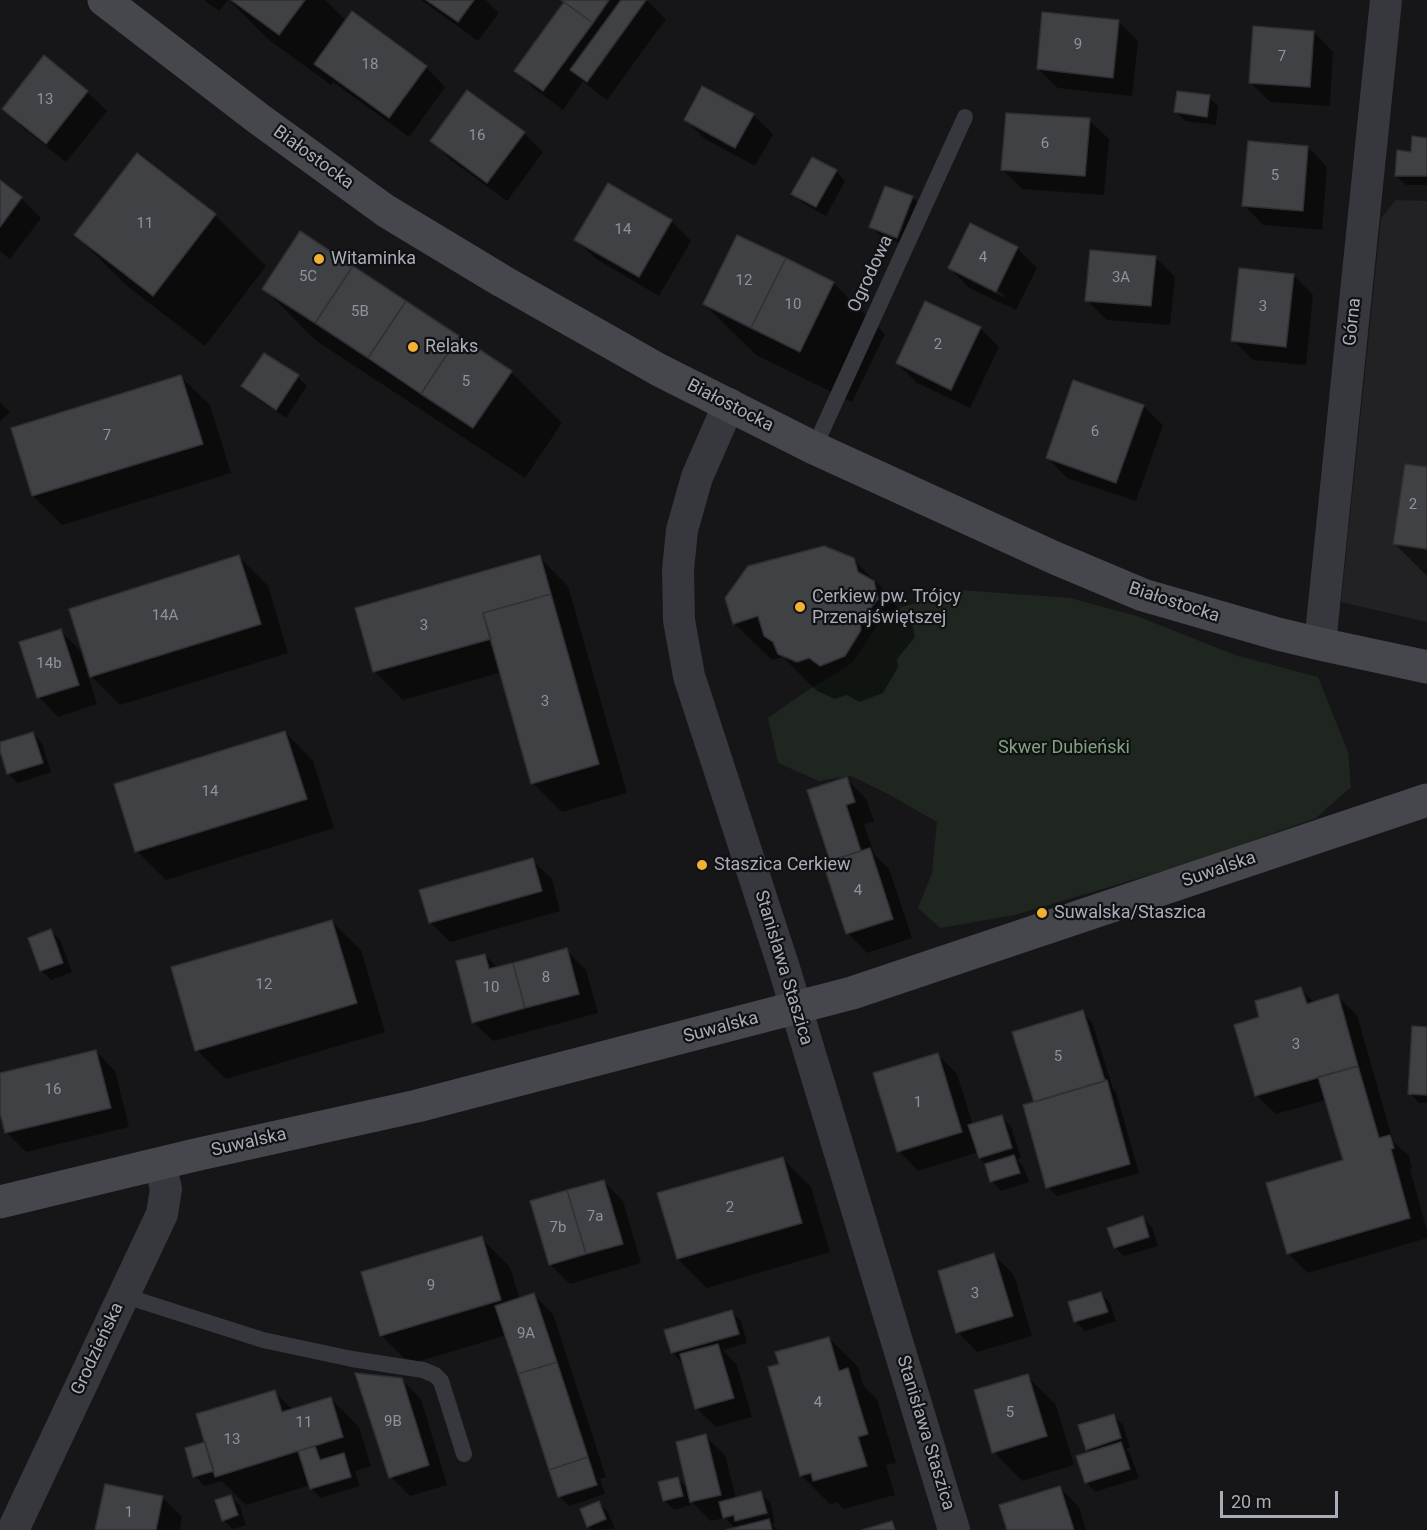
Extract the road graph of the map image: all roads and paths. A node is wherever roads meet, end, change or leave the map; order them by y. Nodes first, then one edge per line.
1 (104, 0) edge
2 (1386, 0) edge
3 (965, 117) dead end
4 (729, 404) junction
5 (814, 448) junction
6 (1320, 644) junction
7 (1427, 667) edge
8 (1427, 800) edge
9 (796, 1007) junction
10 (160, 1164) junction
11 (0, 1202) edge
12 (123, 1295) junction
13 (464, 1454) dead end
14 (13, 1530) edge
15 (954, 1530) edge

1 - 4 street, Białostocka
2 - 6 street, Górna
3 - 5 lane, Ogrodowa
4 - 5 street, Białostocka
4 - 9 street, Stanisława Staszica
5 - 6 street, Białostocka
6 - 7 street, Białostocka
8 - 9 street, Suwalska
9 - 10 street, Suwalska
9 - 15 street, Stanisława Staszica
10 - 11 street, Suwalska
10 - 12 street, Grodzieńska
12 - 13 lane
12 - 14 street, Grodzieńska

